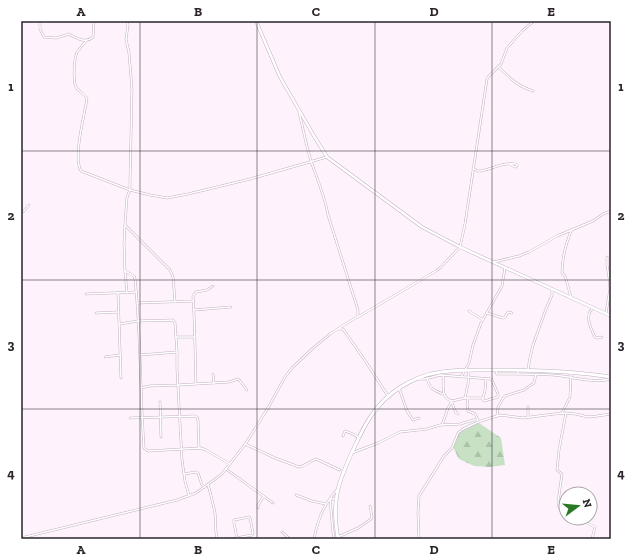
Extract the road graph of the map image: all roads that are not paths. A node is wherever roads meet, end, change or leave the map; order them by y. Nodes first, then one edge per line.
1 (40, 21) edge
2 (94, 21) edge
3 (127, 21) edge
4 (256, 21) edge
5 (534, 21) edge
6 (87, 40) junction
7 (499, 67) junction
8 (533, 91) dead end
9 (298, 108) junction
10 (327, 157) junction
11 (311, 161) junction
12 (510, 164) dead end
13 (473, 168) junction
14 (130, 190) junction
15 (29, 205) dead end
16 (611, 211) edge
17 (21, 213) edge
18 (125, 224) junction
19 (572, 229) junction
20 (460, 247) junction
21 (607, 257) dead end
22 (494, 262) junction
23 (505, 268) junction
24 (125, 271) junction
25 (213, 286) dead end
26 (552, 289) junction
27 (137, 292) junction
28 (118, 293) junction
29 (127, 293) junction
30 (86, 294) dead end
31 (572, 298) junction
32 (194, 301) junction
33 (175, 302) junction
34 (137, 303) junction
35 (231, 307) dead end
36 (593, 308) junction
37 (194, 310) junction
38 (469, 311) dead end
39 (118, 312) junction
40 (96, 313) dead end
41 (487, 313) junction
42 (512, 313) dead end
43 (606, 314) junction
44 (611, 316) edge
45 (357, 317) junction
46 (483, 320) junction
47 (138, 322) junction
48 (119, 324) junction
49 (344, 325) junction
50 (338, 329) junction
51 (343, 330) junction
52 (176, 337) junction
53 (195, 337) junction
54 (602, 337) dead end
55 (177, 352) junction
56 (120, 355) junction
57 (140, 355) junction
58 (105, 357) dead end
59 (467, 370) junction
60 (528, 370) junction
61 (455, 371) junction
62 (518, 372) junction
63 (571, 372) junction
64 (214, 374) dead end
65 (536, 374) junction
66 (443, 375) junction
67 (456, 376) junction
68 (461, 377) junction
69 (572, 377) junction
70 (121, 378) dead end
71 (417, 378) junction
72 (427, 378) junction
73 (469, 378) junction
74 (611, 378) edge
75 (486, 379) junction
76 (214, 383) junction
77 (196, 384) junction
78 (178, 385) junction
79 (141, 388) junction
80 (399, 388) junction
81 (247, 390) dead end
82 (444, 394) junction
83 (498, 394) junction
84 (388, 396) junction
85 (466, 398) junction
86 (483, 398) junction
87 (502, 400) junction
88 (452, 401) junction
89 (160, 402) dead end
90 (528, 407) dead end
91 (562, 413) junction
92 (566, 413) junction
93 (458, 414) dead end
94 (611, 414) edge
95 (497, 416) junction
96 (180, 417) junction
97 (130, 418) dead end
98 (142, 418) junction
99 (160, 418) junction
100 (419, 418) dead end
101 (528, 418) junction
102 (479, 421) junction
103 (442, 425) junction
104 (343, 436) dead end
105 (161, 437) dead end
106 (359, 438) junction
107 (245, 444) junction
108 (199, 448) junction
109 (181, 449) junction
110 (352, 454) junction
111 (230, 464) junction
112 (226, 469) junction
113 (340, 470) dead end
114 (184, 474) junction
115 (208, 485) junction
116 (560, 486) edge
117 (205, 487) junction
118 (338, 490) junction
119 (296, 495) dead end
120 (189, 496) junction
121 (264, 496) junction
122 (330, 499) junction
123 (336, 499) junction
124 (273, 503) dead end
125 (326, 504) junction
126 (370, 506) dead end
127 (258, 508) dead end
128 (593, 526) edge
129 (282, 532) dead end
130 (21, 538) edge
131 (237, 538) junction
132 (337, 538) edge
133 (217, 539) edge
134 (231, 539) edge
135 (290, 539) edge
136 (314, 539) edge
137 (419, 539) edge
138 (592, 539) edge

1 - 6 street
2 - 6 street
3 - 14 street
4 - 9 street
5 - 7 street
6 - 14 street
7 - 8 street
7 - 13 street
9 - 10 street
9 - 11 street
10 - 11 street
10 - 20 street
11 - 14 street
11 - 45 street
12 - 13 street
13 - 20 street
14 - 18 street
15 - 17 street
16 - 19 street
18 - 24 street
18 - 33 street
19 - 22 street
19 - 31 street
20 - 22 street
20 - 45 street
21 - 43 street
22 - 23 street
23 - 26 street
23 - 41 street
24 - 27 street
24 - 29 street
25 - 32 street
26 - 31 street
26 - 60 street
27 - 29 street
27 - 34 street
28 - 29 street
28 - 30 street
28 - 39 street
31 - 36 street
32 - 33 street
32 - 37 street
33 - 34 street
34 - 47 street
35 - 37 street
36 - 43 street
36 - 54 street
37 - 53 street
38 - 46 street
39 - 40 street
39 - 48 street
41 - 42 street
41 - 46 street
43 - 44 street
45 - 49 street
46 - 59 street
47 - 48 street
47 - 52 street
47 - 57 street
48 - 56 street
49 - 50 street
49 - 51 street
50 - 51 street
50 - 107 street
51 - 84 street
52 - 53 street
52 - 55 street
53 - 77 street
55 - 57 street
55 - 78 street
56 - 58 street
56 - 70 street
57 - 79 street
59 - 61 main road
59 - 62 main road
59 - 68 street
59 - 73 street
60 - 62 main road
60 - 63 main road
61 - 67 street
61 - 71 main road
62 - 65 street
63 - 69 street
63 - 74 main road
64 - 76 street
65 - 69 street
65 - 87 street
66 - 67 street
66 - 72 street
66 - 82 street
67 - 68 street
68 - 73 street
69 - 74 street
69 - 91 street
71 - 72 street
71 - 80 main road
72 - 82 street
73 - 75 street
73 - 85 street
75 - 83 street
75 - 86 street
76 - 77 street
76 - 81 street
77 - 78 street
78 - 79 street
78 - 96 street
79 - 98 street
80 - 84 main road
80 - 100 street
82 - 88 street
83 - 86 street
83 - 87 street
84 - 106 main road
85 - 86 street
85 - 88 street
85 - 102 street
87 - 95 street
88 - 93 street
88 - 103 street
89 - 99 street
90 - 101 street
91 - 92 street
91 - 101 street
92 - 94 street
92 - 116 street
95 - 101 street
95 - 102 street
96 - 99 street
96 - 108 street
96 - 109 street
97 - 98 street
98 - 99 street
98 - 109 street
99 - 105 street
102 - 103 street
102 - 137 street
103 - 110 street
104 - 106 street
106 - 110 main road
107 - 111 street
107 - 113 street
108 - 109 street
108 - 111 street
109 - 114 street
110 - 118 main road
111 - 112 street
112 - 115 street
112 - 121 street
114 - 117 street
114 - 120 street
115 - 117 street
115 - 133 street
117 - 120 street
118 - 122 street
118 - 123 main road
119 - 125 street
120 - 130 street
121 - 124 street
121 - 127 street
122 - 123 street
122 - 125 street
122 - 132 street
123 - 132 main road
125 - 136 street
126 - 132 street
128 - 138 street
129 - 135 street
131 - 131 street
131 - 134 street

